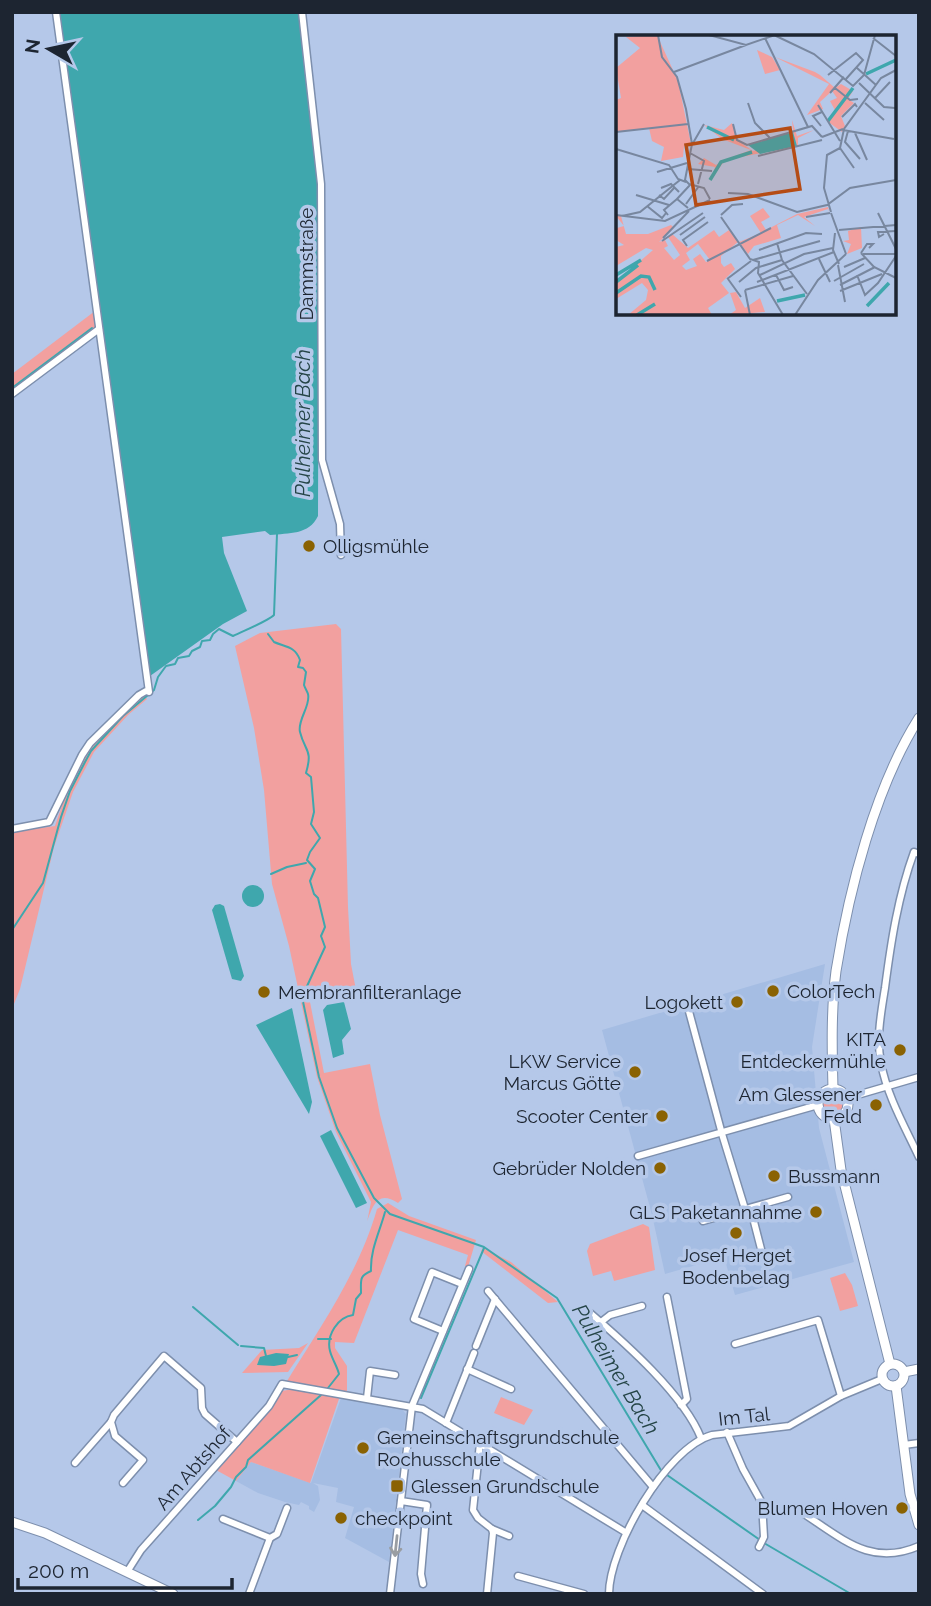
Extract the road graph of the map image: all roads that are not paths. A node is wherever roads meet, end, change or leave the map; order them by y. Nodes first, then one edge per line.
1 (57, 12) edge
2 (302, 12) edge
3 (99, 329) junction
4 (12, 394) edge
5 (341, 555) dead end
6 (919, 718) edge
7 (12, 829) edge
8 (916, 853) edge
9 (687, 1003) dead end
10 (919, 1077) edge
11 (887, 1085) junction
12 (833, 1089) junction
13 (847, 1098) junction
14 (818, 1105) junction
15 (834, 1119) junction
16 (722, 1133) junction
17 (638, 1156) dead end
18 (919, 1157) edge
19 (788, 1197) dead end
20 (745, 1209) junction
21 (703, 1221) dead end
22 (761, 1248) dead end
23 (469, 1269) dead end
24 (462, 1284) junction
25 (488, 1292) dead end
26 (667, 1297) dead end
27 (495, 1299) junction
28 (642, 1306) dead end
29 (590, 1312) dead end
30 (601, 1322) junction
31 (443, 1331) junction
32 (735, 1344) dead end
33 (890, 1364) junction
34 (467, 1369) junction
35 (919, 1369) edge
36 (904, 1373) junction
37 (395, 1375) dead end
38 (882, 1379) junction
39 (897, 1386) junction
40 (511, 1389) dead end
41 (841, 1396) junction
42 (367, 1398) junction
43 (681, 1405) junction
44 (412, 1406) junction
45 (111, 1422) junction
46 (446, 1423) junction
47 (727, 1432) junction
48 (701, 1438) junction
49 (237, 1442) junction
50 (481, 1443) junction
51 (919, 1443) edge
52 (904, 1445) junction
53 (75, 1463) dead end
54 (123, 1483) dead end
55 (653, 1487) junction
56 (401, 1502) junction
57 (642, 1505) junction
58 (287, 1508) dead end
59 (804, 1514) dead end
60 (223, 1520) dead end
61 (12, 1522) edge
62 (919, 1525) edge
63 (492, 1529) junction
64 (625, 1532) junction
65 (509, 1536) dead end
66 (270, 1538) junction
67 (919, 1546) edge
68 (759, 1547) dead end
69 (127, 1573) junction
70 (518, 1576) dead end
71 (423, 1584) dead end
72 (173, 1594) edge
73 (249, 1594) edge
74 (390, 1594) edge
75 (487, 1594) edge
76 (584, 1594) edge
77 (609, 1594) edge
78 (763, 1594) edge

1 - 3 street
2 - 5 street, Dammstraße
3 - 4 street
3 - 7 street
6 - 12 main road
8 - 11 street
9 - 16 street
10 - 11 street
11 - 13 street
11 - 18 street
12 - 13 main road
12 - 14 main road
13 - 15 main road
14 - 15 main road
14 - 16 street
15 - 33 main road
16 - 17 street
16 - 20 street
19 - 20 street
20 - 21 street
20 - 22 street
23 - 24 street
24 - 31 street
24 - 31 street
25 - 27 street
26 - 43 street
27 - 34 street
27 - 55 street
28 - 30 street
29 - 30 street
30 - 43 street
31 - 44 street
32 - 41 street
33 - 36 main road
33 - 38 main road
34 - 40 street
34 - 46 street
35 - 36 main road
36 - 39 main road
37 - 42 street
38 - 39 main road
38 - 41 street, Im Tal
39 - 52 main road
41 - 47 street, Im Tal
42 - 44 street
42 - 49 street, Am Abtshof
43 - 48 street
44 - 46 street
44 - 56 street
45 - 49 street
45 - 53 street
45 - 54 street
46 - 50 street
47 - 48 street, Im Tal
47 - 68 street
48 - 55 street, Im Tal
49 - 69 street, Am Abtshof
50 - 63 street
50 - 64 street
51 - 52 street
52 - 62 main road
55 - 57 street, Im Tal
56 - 71 street
56 -> 74 street
57 - 64 street, Im Tal
57 - 78 street
58 - 66 street
59 - 67 street
60 - 66 street
61 - 69 main road
63 - 65 street
63 - 75 street
64 - 77 street, Im Tal
66 - 73 street
69 - 72 main road
70 - 76 street

